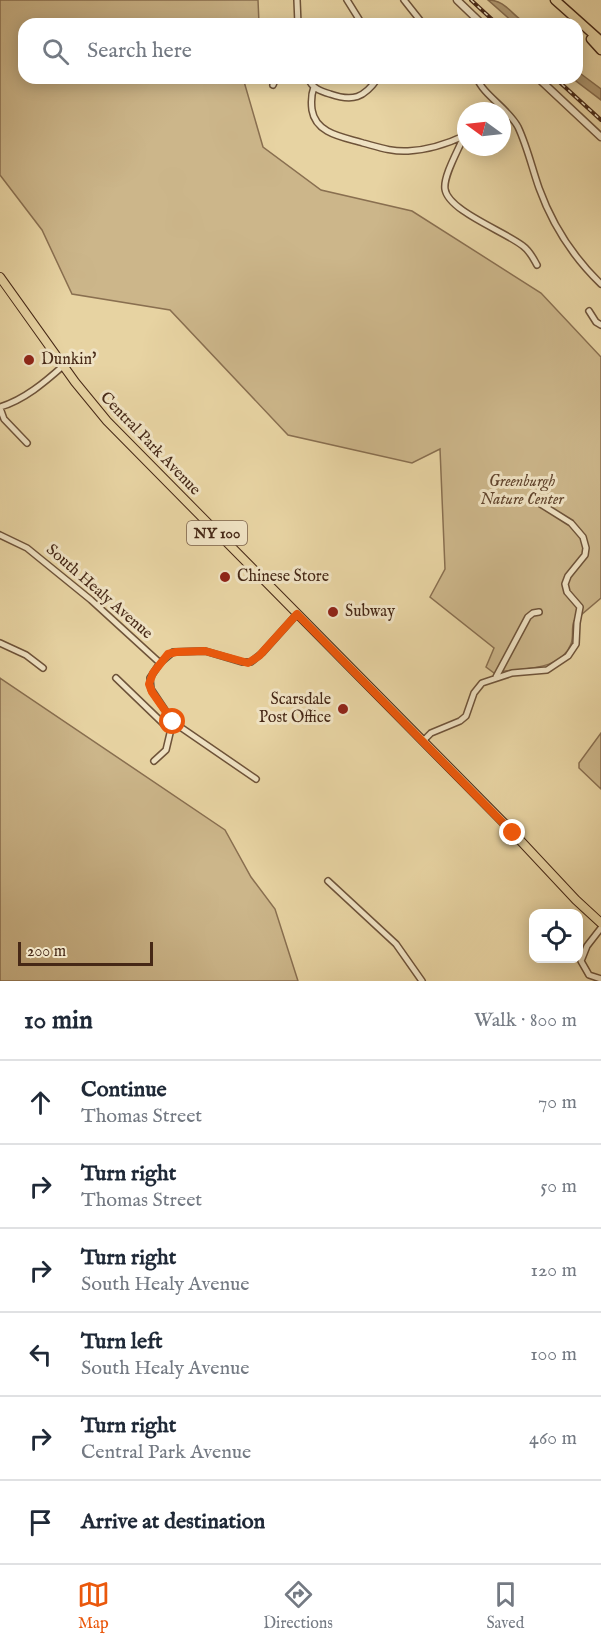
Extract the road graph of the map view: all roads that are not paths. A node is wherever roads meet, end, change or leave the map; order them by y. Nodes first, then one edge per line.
1 (297, 0) edge
2 (347, 0) edge
3 (404, 0) edge
4 (457, 0) edge
5 (546, 0) edge
6 (555, 0) edge
7 (298, 18) edge
8 (358, 18) edge
9 (418, 18) edge
10 (476, 18) edge
11 (568, 18) edge
12 (575, 18) edge
13 (583, 25) edge
14 (583, 32) edge
15 (601, 41) edge
16 (601, 50) edge
17 (312, 84) edge
18 (373, 84) edge
19 (480, 84) edge
20 (544, 84) edge
21 (314, 87) junction
22 (497, 102) edge
23 (511, 117) edge
24 (601, 137) edge
25 (457, 139) edge
26 (457, 155) edge
27 (537, 265) dead end
28 (2, 282) edge
29 (601, 284) edge
30 (589, 311) dead end
31 (601, 325) edge
32 (63, 366) junction
33 (0, 407) edge
34 (27, 443) dead end
35 (531, 498) dead end
36 (0, 535) edge
37 (539, 612) dead end
38 (297, 614) junction
39 (0, 643) edge
40 (160, 663) junction
41 (43, 668) dead end
42 (496, 677) junction
43 (116, 678) dead end
44 (173, 722) junction
45 (170, 730) junction
46 (423, 741) junction
47 (153, 761) dead end
48 (256, 779) dead end
49 (328, 881) dead end
50 (601, 923) edge
51 (601, 928) edge
52 (601, 979) edge
53 (422, 981) edge

1 - 7 street
2 - 8 street
3 - 9 street
4 - 10 street
5 - 11 highway
6 - 12 highway
13 - 15 highway
14 - 16 highway
17 - 21 street
18 - 21 street
19 - 22 street
20 - 24 street
21 - 25 street
23 - 29 street
26 - 27 street
28 - 32 main road, Central Park Avenue / NY 100
30 - 31 street
32 - 33 street
32 - 38 main road, Central Park Avenue / NY 100
33 - 34 street
35 - 42 street
36 - 40 street, South Healy Avenue
37 - 42 street
38 - 40 street
38 - 46 main road, Central Park Avenue / NY 100
39 - 41 street
40 - 44 street
42 - 46 street
43 - 45 street
44 - 45 street
44 - 48 street
45 - 47 street
46 - 50 main road, Central Park Avenue / NY 100
49 - 53 street
51 - 52 street

